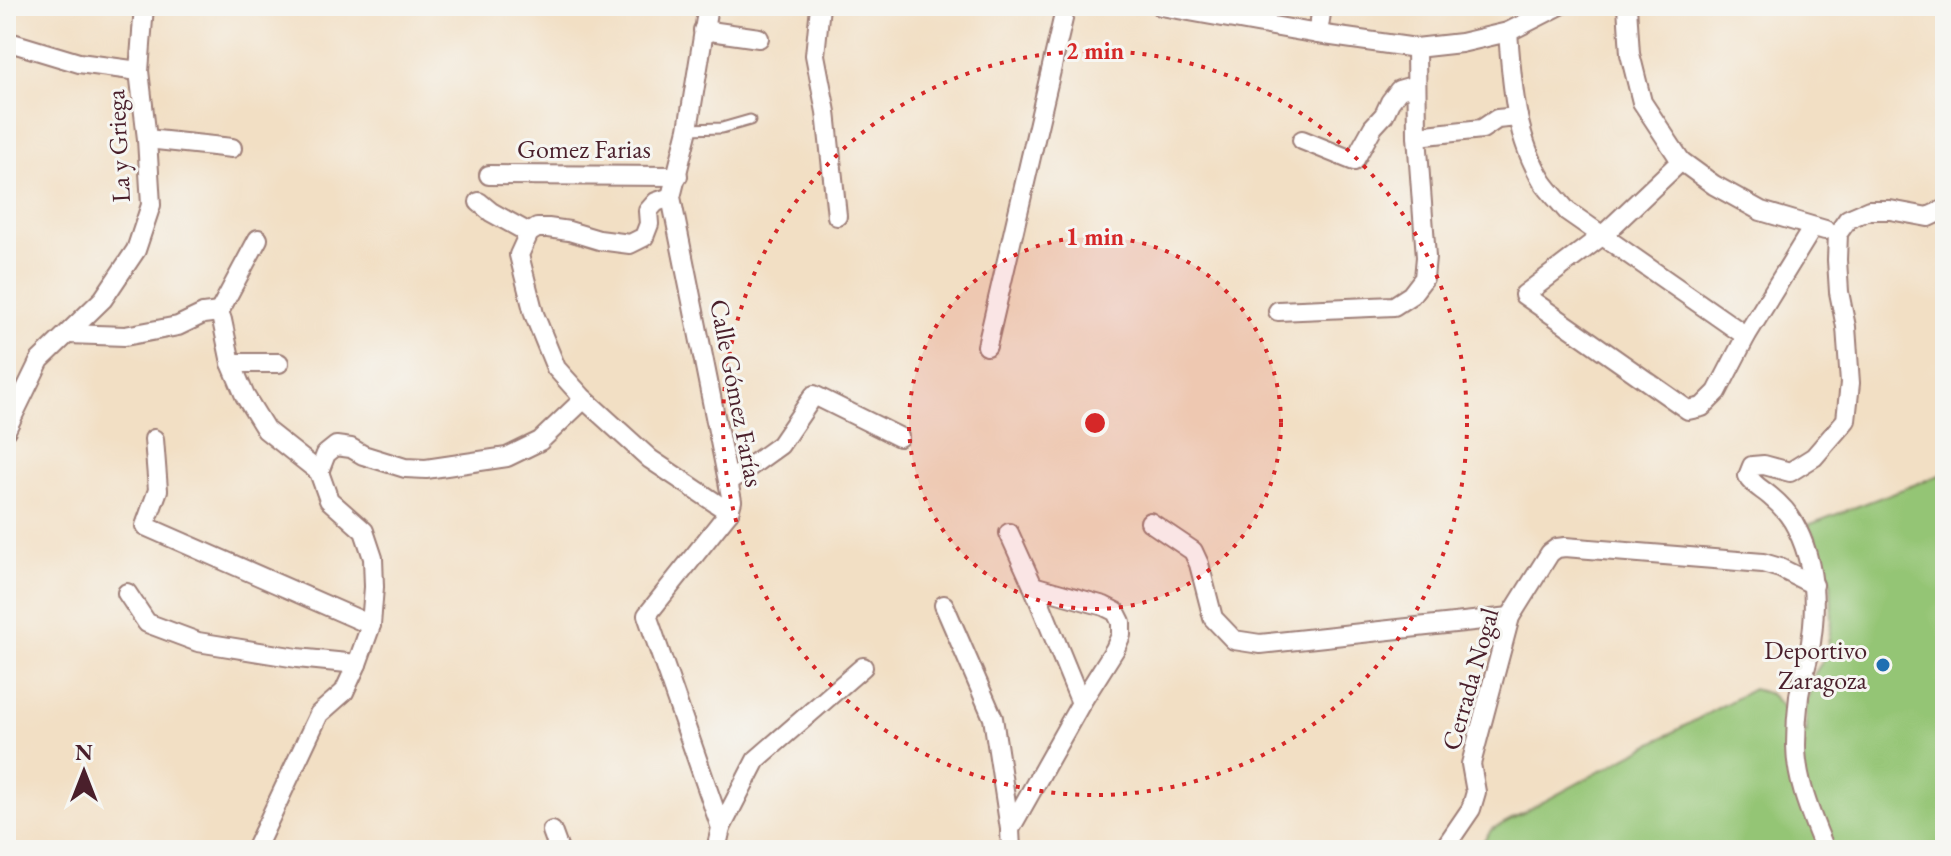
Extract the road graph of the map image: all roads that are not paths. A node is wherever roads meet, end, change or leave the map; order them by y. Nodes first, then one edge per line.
1 (144, 6) edge
2 (708, 6) edge
3 (820, 6) edge
4 (1066, 6) edge
5 (1161, 6) edge
6 (1322, 6) edge
7 (1559, 6) edge
8 (1627, 6) edge
9 (703, 30) junction
10 (1508, 32) junction
11 (1318, 34) junction
12 (759, 38) dead end
13 (6, 41) edge
14 (1416, 48) junction
15 (139, 71) junction
16 (1416, 85) junction
17 (1518, 117) junction
18 (750, 120) dead end
19 (688, 129) junction
20 (1417, 136) junction
21 (147, 139) junction
22 (1302, 140) dead end
23 (232, 148) dead end
24 (1681, 161) junction
25 (489, 175) dead end
26 (678, 176) junction
27 (671, 197) junction
28 (479, 202) dead end
29 (1945, 209) edge
30 (837, 216) dead end
31 (1813, 227) junction
32 (529, 233) junction
33 (1838, 233) junction
34 (1603, 235) junction
35 (258, 239) dead end
36 (1278, 311) dead end
37 (219, 312) junction
38 (68, 334) junction
39 (1746, 336) junction
40 (987, 346) dead end
41 (231, 363) junction
42 (279, 363) dead end
43 (584, 399) junction
44 (6, 430) edge
45 (899, 437) dead end
46 (154, 439) dead end
47 (319, 472) junction
48 (730, 481) junction
49 (729, 512) junction
50 (1150, 522) dead end
51 (1009, 533) dead end
52 (1814, 585) junction
53 (1033, 586) junction
54 (127, 593) dead end
55 (944, 605) dead end
56 (1510, 617) junction
57 (371, 625) junction
58 (357, 664) junction
59 (863, 667) dead end
60 (1081, 703) junction
61 (721, 828) junction
62 (1010, 829) junction
63 (552, 831) dead end
64 (255, 850) edge
65 (559, 850) edge
66 (716, 850) edge
67 (1011, 850) edge
68 (1443, 850) edge
69 (1825, 850) edge

1 - 15 street, La y Griega
2 - 9 street
3 - 30 street
4 - 40 street
5 - 11 street
6 - 11 street
7 - 10 street
8 - 24 street
9 - 12 street
9 - 19 street
10 - 14 street
10 - 17 street
11 - 14 street
13 - 15 street
14 - 16 street
15 - 21 street, La y Griega
16 - 20 street
16 - 22 street
17 - 20 street
17 - 34 street
18 - 19 lane
19 - 26 street
20 - 36 street
21 - 23 street
21 - 38 street, La y Griega
24 - 31 street
24 - 34 street
25 - 26 street, Gomez Farias
26 - 27 street
27 - 32 street
27 - 48 street, Calle Gómez Farías
28 - 32 street
29 - 33 street
31 - 33 street
31 - 39 street
32 - 43 street
33 - 52 street
34 - 39 street
34 - 39 street
35 - 37 street
37 - 38 street
37 - 41 street
38 - 44 street, La y Griega
41 - 42 street
41 - 47 street
43 - 47 street
43 - 49 street
45 - 48 street
46 - 57 street
47 - 57 street
48 - 49 street, Calle Gómez Farías
49 - 61 street, Calle Gómez Farías
50 - 56 street
51 - 53 street
52 - 56 street, Cerrada Nogal
52 - 69 street
53 - 60 street
53 - 60 street
54 - 58 street
55 - 62 street
56 - 68 street, Cerrada Nogal
57 - 58 street
58 - 64 street
59 - 61 street
60 - 62 street
61 - 66 street
62 - 67 street
63 - 65 street

